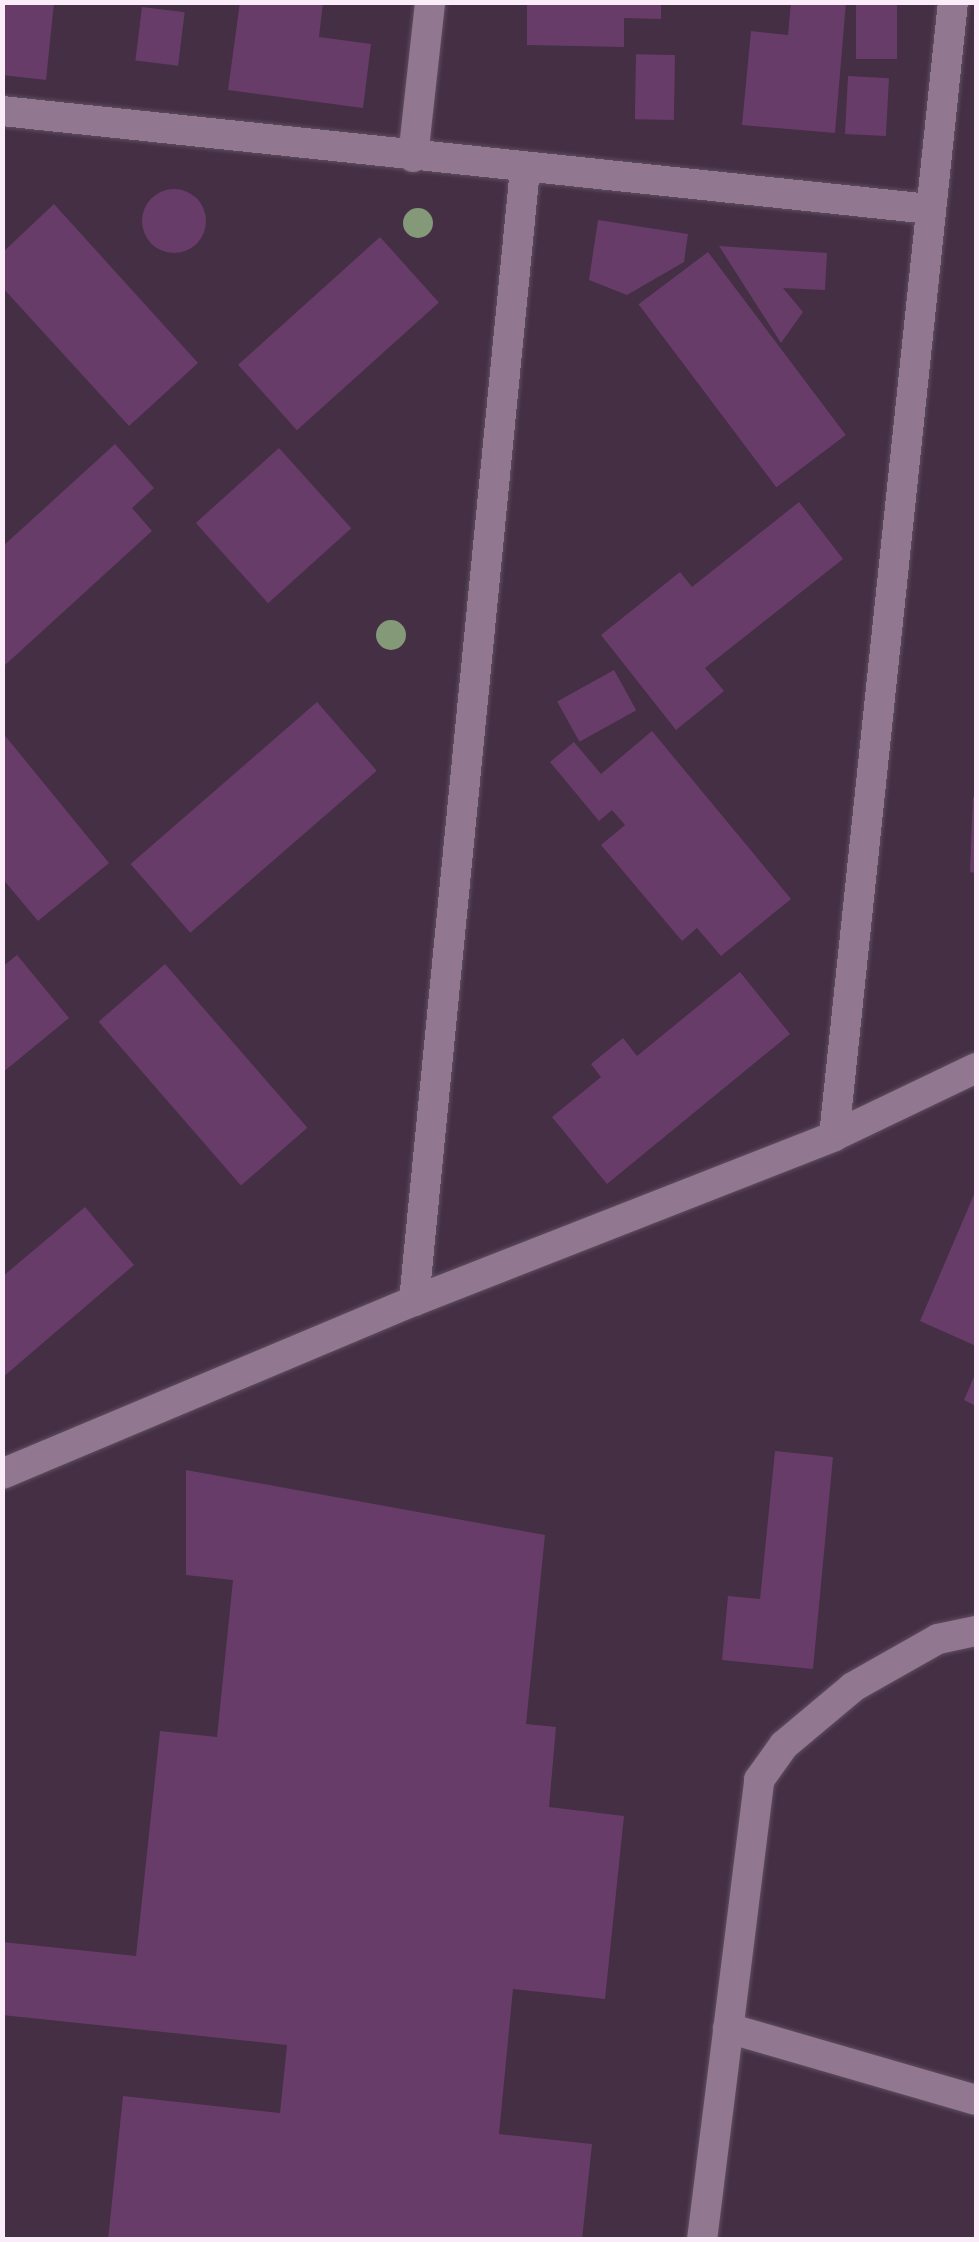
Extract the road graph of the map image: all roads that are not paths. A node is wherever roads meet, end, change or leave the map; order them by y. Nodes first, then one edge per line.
1 (430, 2) edge
2 (953, 2) edge
3 (2, 111) edge
4 (414, 157) junction
5 (524, 169) junction
6 (929, 209) junction
7 (976, 1068) edge
8 (834, 1136) junction
9 (414, 1301) junction
10 (2, 1474) edge
11 (976, 1631) edge
12 (728, 2028) junction
13 (976, 2100) edge
14 (702, 2240) edge

1 - 4 street
2 - 6 street
3 - 4 street
4 - 5 street
5 - 6 street
5 - 9 street
6 - 8 street
7 - 8 street
8 - 9 street
9 - 10 street
11 - 12 street
12 - 13 street
12 - 14 street

